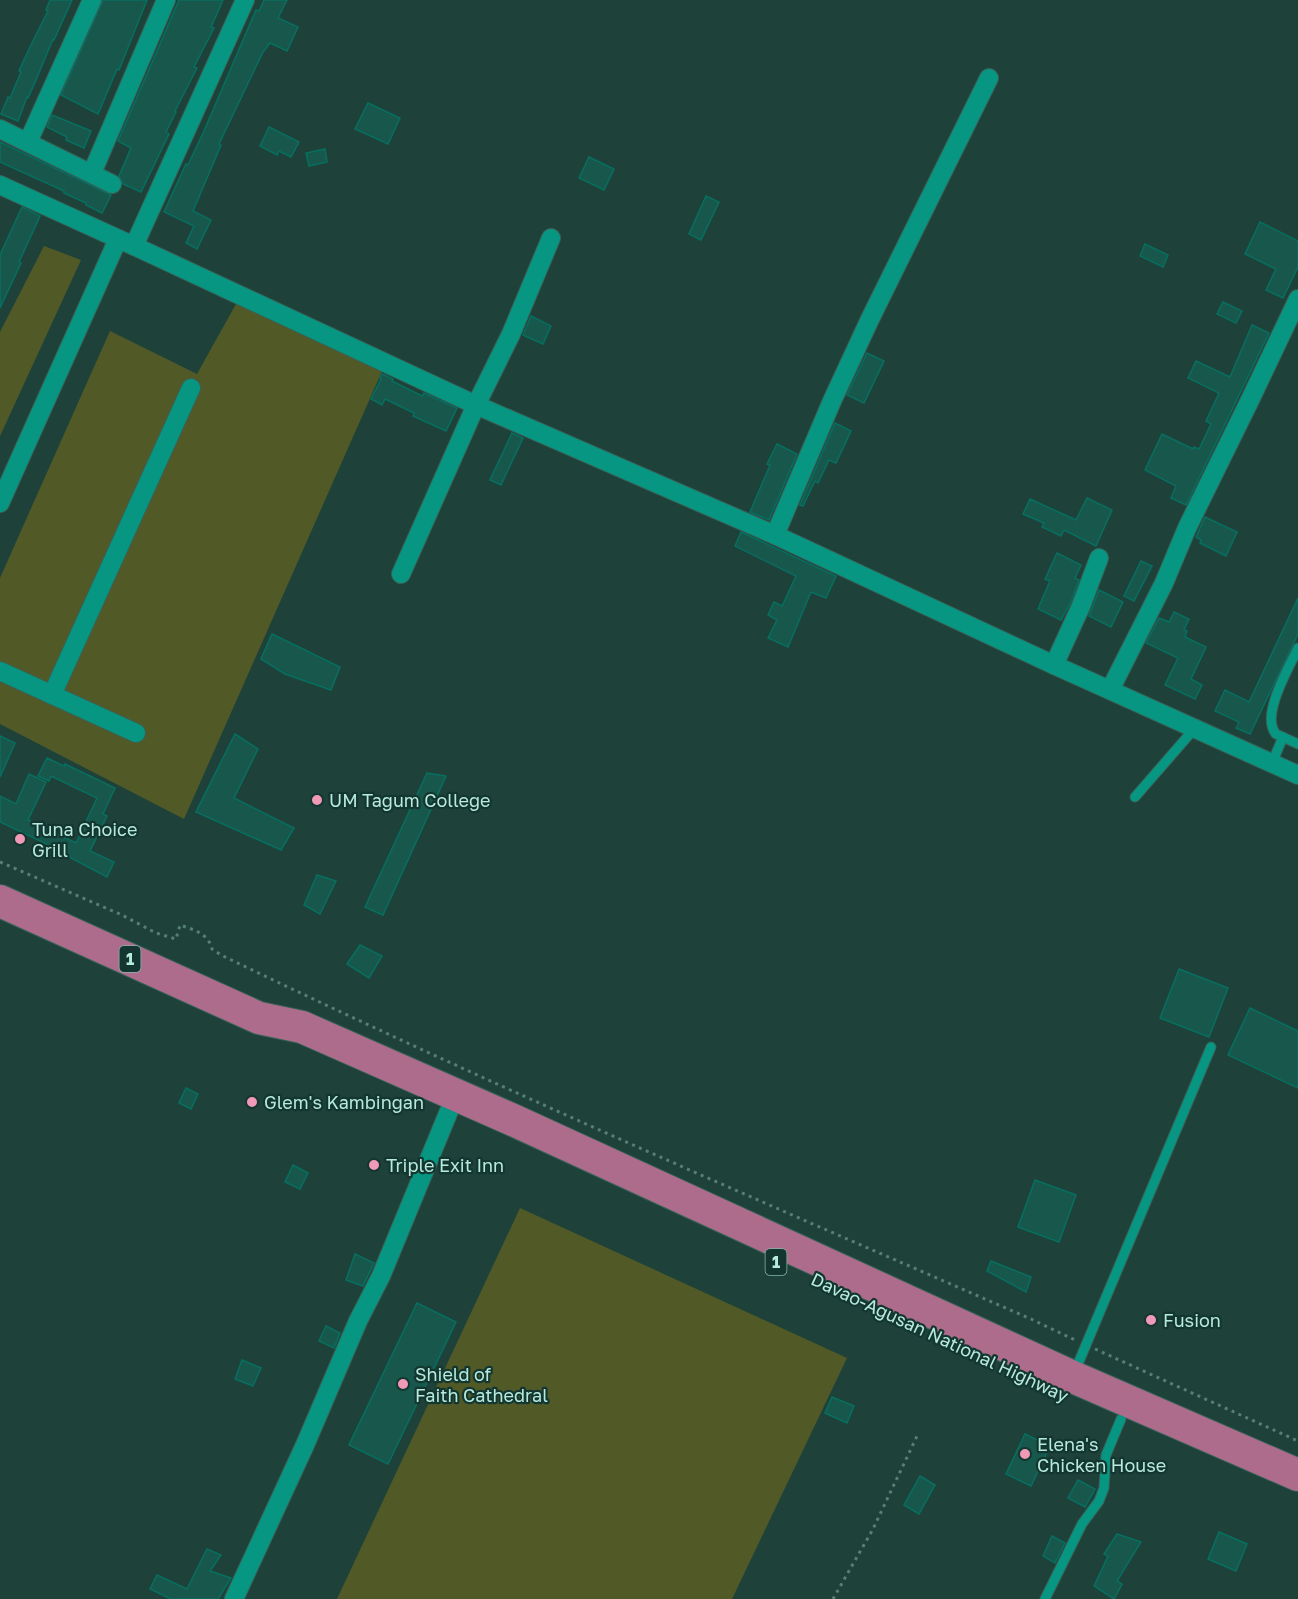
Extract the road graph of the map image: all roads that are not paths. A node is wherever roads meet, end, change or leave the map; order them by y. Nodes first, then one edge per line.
1 (92, 0) edge
2 (166, 0) edge
3 (246, 0) edge
4 (989, 78) dead end
5 (0, 129) edge
6 (28, 142) junction
7 (92, 173) junction
8 (112, 183) dead end
9 (0, 186) edge
10 (551, 238) dead end
11 (126, 242) junction
12 (1298, 299) edge
13 (190, 388) dead end
14 (476, 405) junction
15 (0, 503) edge
16 (775, 535) junction
17 (1099, 558) dead end
18 (401, 574) dead end
19 (1298, 648) edge
20 (1054, 665) junction
21 (0, 671) edge
22 (1110, 690) junction
23 (52, 695) junction
24 (1195, 728) junction
25 (136, 733) dead end
26 (1283, 737) junction
27 (1298, 744) edge
28 (1272, 763) junction
29 (1298, 775) edge
30 (1135, 797) dead end
31 (0, 901) edge
32 (259, 1018) junction
33 (1211, 1047) dead end
34 (449, 1111) junction
35 (509, 1128) junction
36 (1073, 1377) junction
37 (1125, 1410) junction
38 (1298, 1475) edge
39 (1298, 1497) edge
40 (234, 1599) edge
41 (1045, 1599) edge

1 - 6 street
2 - 7 street
3 - 11 street
4 - 16 street
5 - 6 street
6 - 7 street
7 - 8 street
9 - 11 street
10 - 14 street
11 - 14 street
11 - 15 street
12 - 22 street
13 - 23 street
14 - 16 street
14 - 18 street
16 - 20 street
17 - 20 street
19 - 26 lane
20 - 22 street
21 - 23 street
22 - 24 street
23 - 25 street
24 - 28 street
24 - 30 lane
26 - 27 lane
26 - 28 lane
28 - 29 street
31 - 32 highway, Davao-Agusan National Highway / 1
32 - 34 highway, Davao-Agusan National Highway / 1
32 - 35 highway, Davao-Agusan National Highway / 1
33 - 36 lane
34 - 35 highway, Davao-Agusan National Highway / 1
34 - 40 street
35 - 36 highway, Davao-Agusan National Highway / 1
35 - 37 highway, Davao-Agusan National Highway / 1
36 - 37 highway, Davao-Agusan National Highway / 1
37 - 38 highway, Davao-Agusan National Highway / 1
37 - 39 highway, Davao-Agusan National Highway / 1
37 - 41 lane

